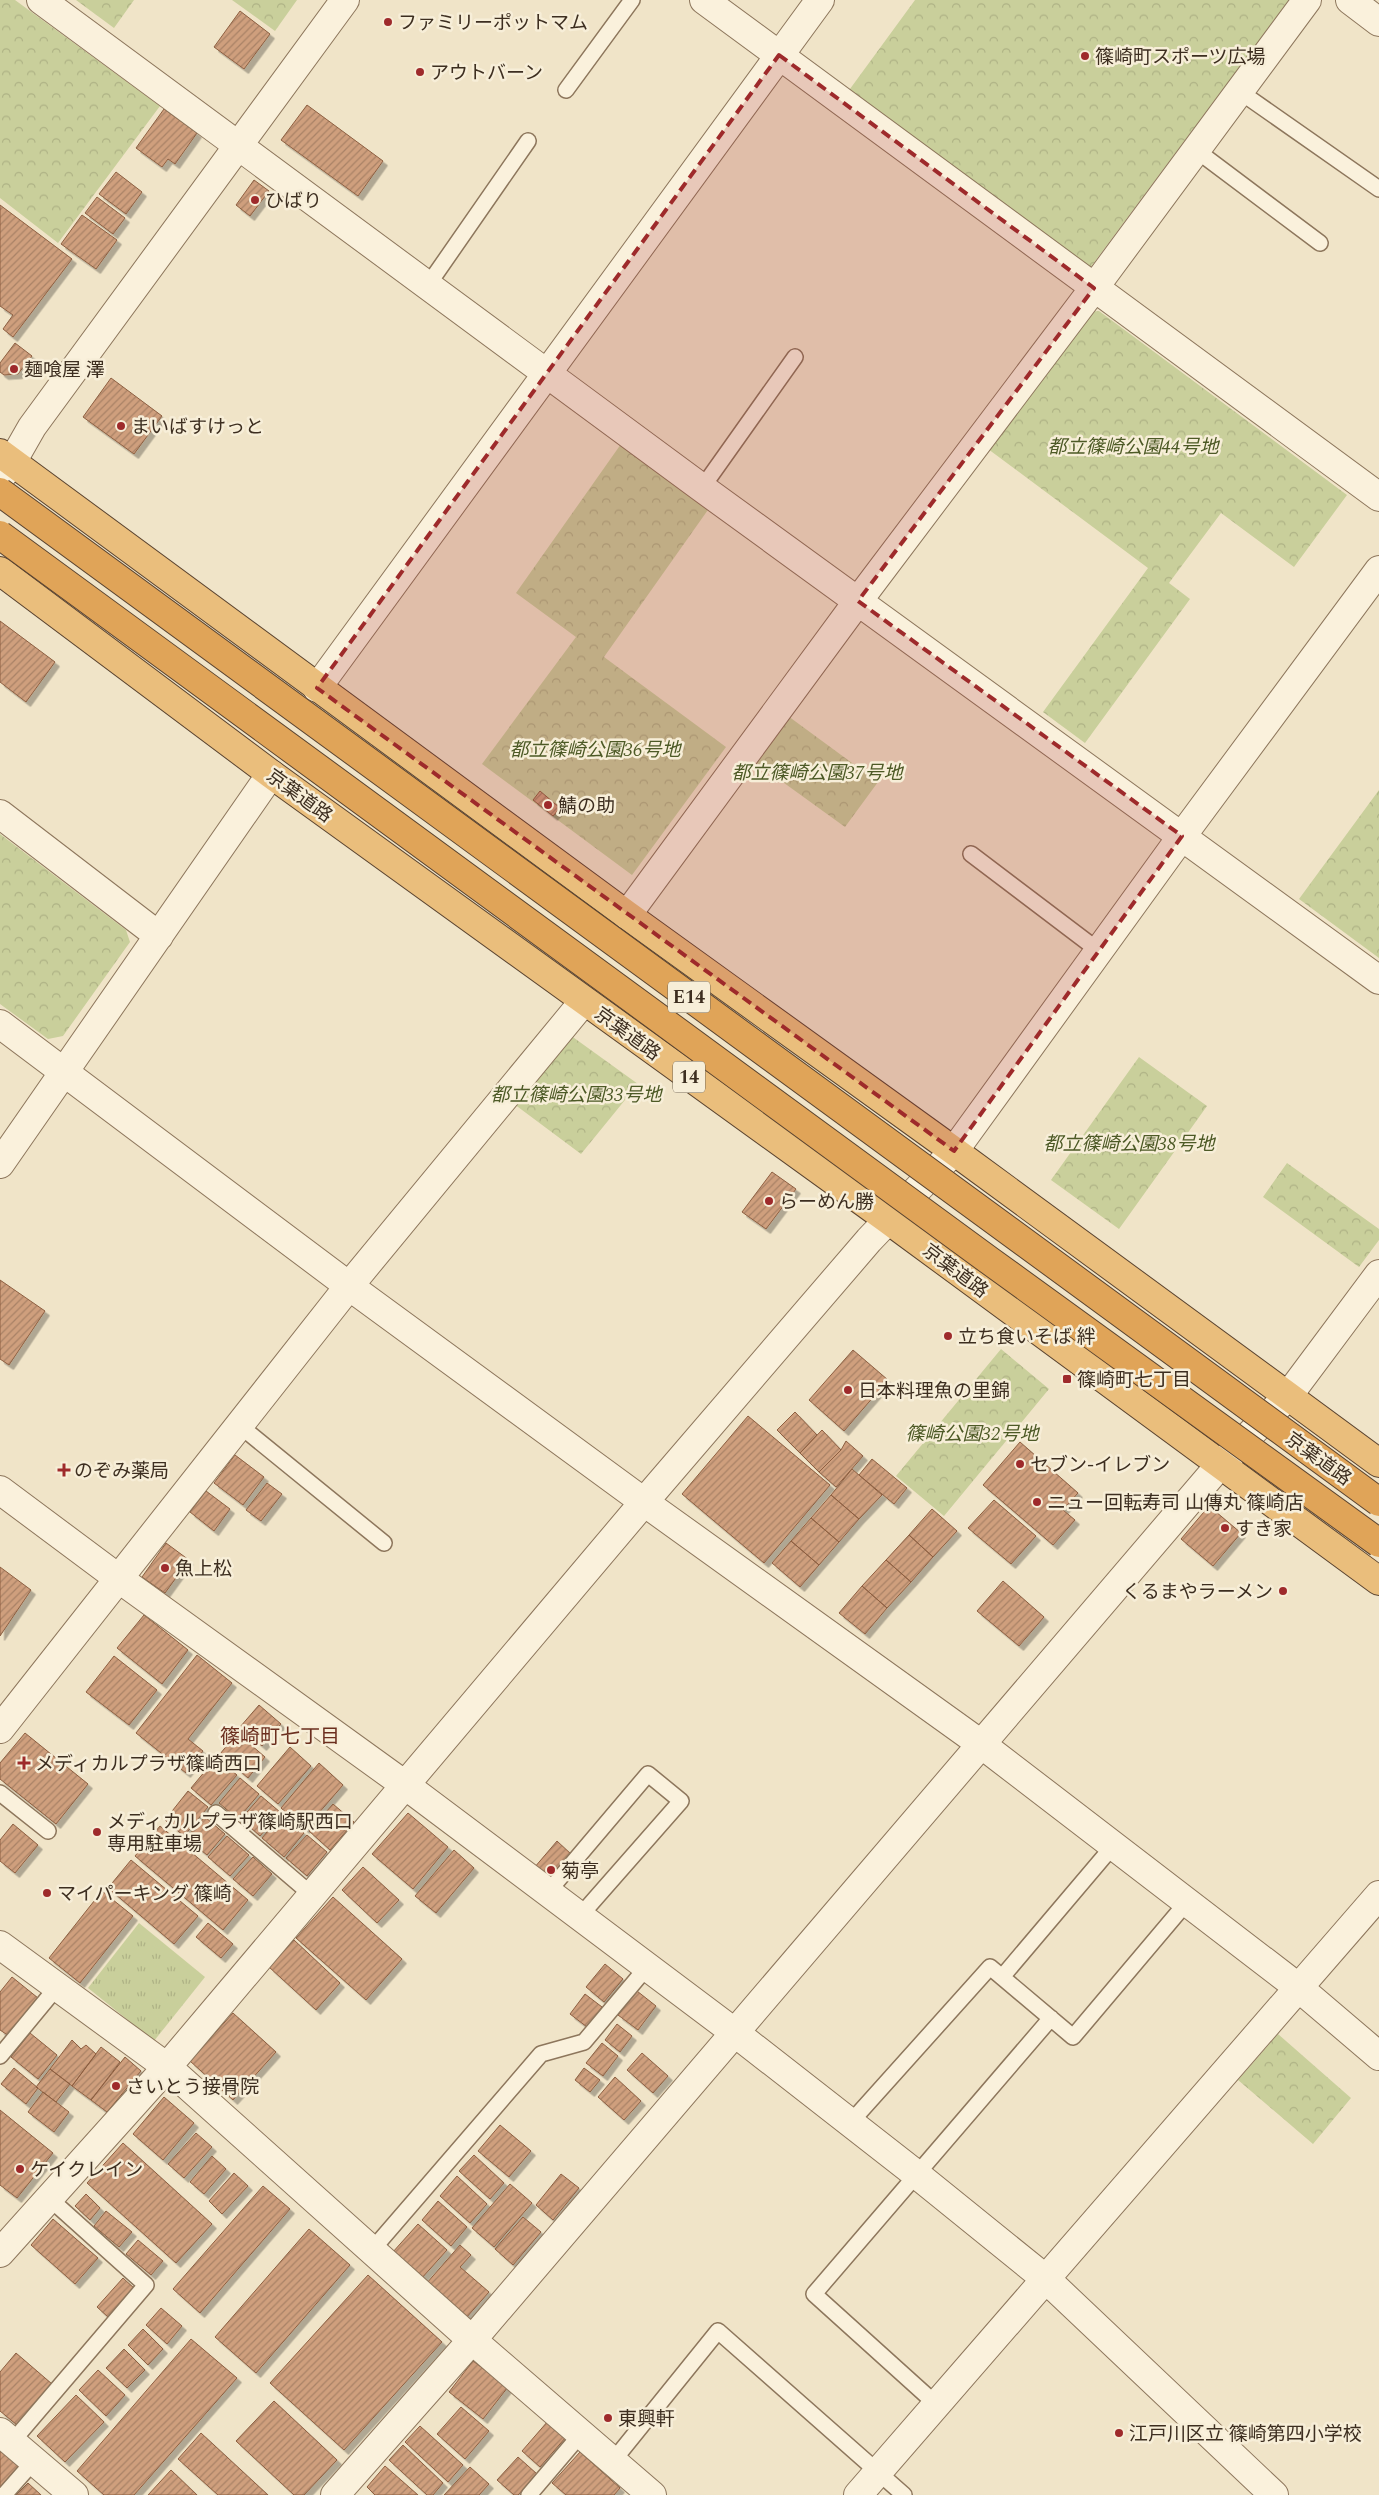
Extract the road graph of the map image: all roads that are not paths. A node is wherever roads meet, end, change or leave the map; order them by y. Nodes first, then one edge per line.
1 (41, 0) edge
2 (345, 0) edge
3 (632, 0) edge
4 (704, 0) edge
5 (820, 0) edge
6 (1307, 0) edge
7 (1350, 0) edge
8 (1379, 22) edge
9 (779, 55) junction
10 (566, 90) dead end
11 (1239, 91) junction
12 (528, 141) dead end
13 (237, 146) junction
14 (1196, 150) junction
15 (1379, 189) edge
16 (1320, 243) dead end
17 (428, 285) junction
18 (1094, 288) junction
19 (795, 357) dead end
20 (546, 372) junction
21 (4, 464) edge
22 (702, 488) junction
23 (0, 492) edge
24 (1379, 497) edge
25 (0, 535) edge
26 (1379, 570) edge
27 (0, 571) edge
28 (858, 601) junction
29 (317, 688) junction
30 (271, 774) junction
31 (0, 814) edge
32 (1182, 836) junction
33 (971, 854) dead end
34 (627, 915) junction
35 (159, 936) junction
36 (1100, 951) junction
37 (1379, 980) edge
38 (584, 1001) junction
39 (0, 1024) edge
40 (65, 1074) junction
41 (954, 1151) junction
42 (0, 1164) edge
43 (887, 1219) junction
44 (1379, 1274) edge
45 (349, 1286) junction
46 (1288, 1396) junction
47 (238, 1425) junction
48 (1379, 1463) edge
49 (1219, 1466) junction
50 (0, 1490) edge
51 (644, 1502) junction
52 (1379, 1502) edge
53 (384, 1543) dead end
54 (1379, 1543) edge
55 (118, 1578) junction
56 (1379, 1581) edge
57 (0, 1729) edge
58 (981, 1744) junction
59 (405, 1785) junction
60 (0, 1793) edge
61 (216, 1812) dead end
62 (48, 1831) dead end
63 (1113, 1846) junction
64 (548, 1892) junction
65 (312, 1895) junction
66 (1379, 1895) edge
67 (1187, 1902) junction
68 (580, 1916) junction
69 (0, 1945) edge
70 (647, 1967) junction
71 (1002, 1978) junction
72 (56, 1987) junction
73 (1299, 1988) junction
74 (1051, 2018) junction
75 (734, 2032) junction
76 (0, 2056) edge
77 (1379, 2056) edge
78 (167, 2067) junction
79 (850, 2123) junction
80 (916, 2174) junction
81 (49, 2198) junction
82 (372, 2250) junction
83 (0, 2253) edge
84 (1047, 2280) junction
85 (472, 2340) junction
86 (937, 2405) junction
87 (582, 2434) junction
88 (6, 2437) edge
89 (34, 2461) junction
90 (613, 2461) junction
91 (878, 2472) junction
92 (638, 2491) edge
93 (338, 2494) edge
94 (4, 2495) edge
95 (74, 2495) edge
96 (529, 2495) edge
97 (858, 2495) edge
98 (904, 2495) edge
99 (1274, 2495) edge

1 - 13 street
2 - 13 street
3 - 10 lane
4 - 9 street
5 - 9 street
6 - 11 street
7 - 8 street
9 - 18 street
9 - 20 street
11 - 14 street
11 - 15 lane
12 - 17 lane
13 - 17 street
13 - 21 street
14 - 16 lane
14 - 18 street
17 - 20 street
18 - 24 street
18 - 28 street
19 - 22 lane
20 - 22 street
20 - 29 street
21 - 29 highway, 京葉道路
22 - 28 street
23 - 52 highway, 京葉道路 / E14, bridge
25 - 54 highway, 京葉道路 / E14, bridge
26 - 32 street
27 - 30 highway, 京葉道路 / 14
28 - 32 street
28 - 34 street
29 - 34 highway, 京葉道路
30 - 35 street
30 - 38 highway, 京葉道路 / 14
31 - 35 street
32 - 36 street
32 - 37 street
33 - 36 lane
34 - 41 highway, 京葉道路
35 - 40 street
36 - 41 street
38 - 43 highway, 京葉道路 / 14
38 - 45 street
39 - 40 street
40 - 42 street
40 - 45 street
41 - 43 street
41 - 46 highway, 京葉道路
43 - 49 highway, 京葉道路 / 14
43 - 51 street
44 - 46 street
45 - 47 street
45 - 51 street
46 - 48 highway, 京葉道路
46 - 49 street
47 - 53 lane
47 - 55 street
49 - 56 highway, 京葉道路 / 14
49 - 58 street
50 - 55 street
51 - 58 street
51 - 59 street
55 - 57 street
55 - 59 street
58 - 63 street
58 - 75 street
59 - 64 street
59 - 65 street
60 - 62 lane
61 - 65 lane
63 - 67 street
63 - 71 lane
64 - 68 street
64 - 68 lane
65 - 78 street
66 - 73 street
67 - 73 street
67 - 74 lane
68 - 70 street
69 - 72 street
70 - 75 street
70 - 82 lane
71 - 74 lane
71 - 79 lane
72 - 76 lane
72 - 78 street
73 - 77 street
73 - 84 street
74 - 80 lane
75 - 79 street
75 - 85 street
78 - 81 street
78 - 82 street
79 - 80 street
80 - 84 street
80 - 86 lane
81 - 83 street
81 - 88 lane
82 - 85 street
84 - 86 street
84 - 99 street
85 - 87 street
85 - 93 street
86 - 91 street
87 - 90 street
87 - 96 lane
88 - 89 street
89 - 94 lane
89 - 95 street
90 - 91 lane
90 - 92 street
91 - 97 street
91 - 98 lane

